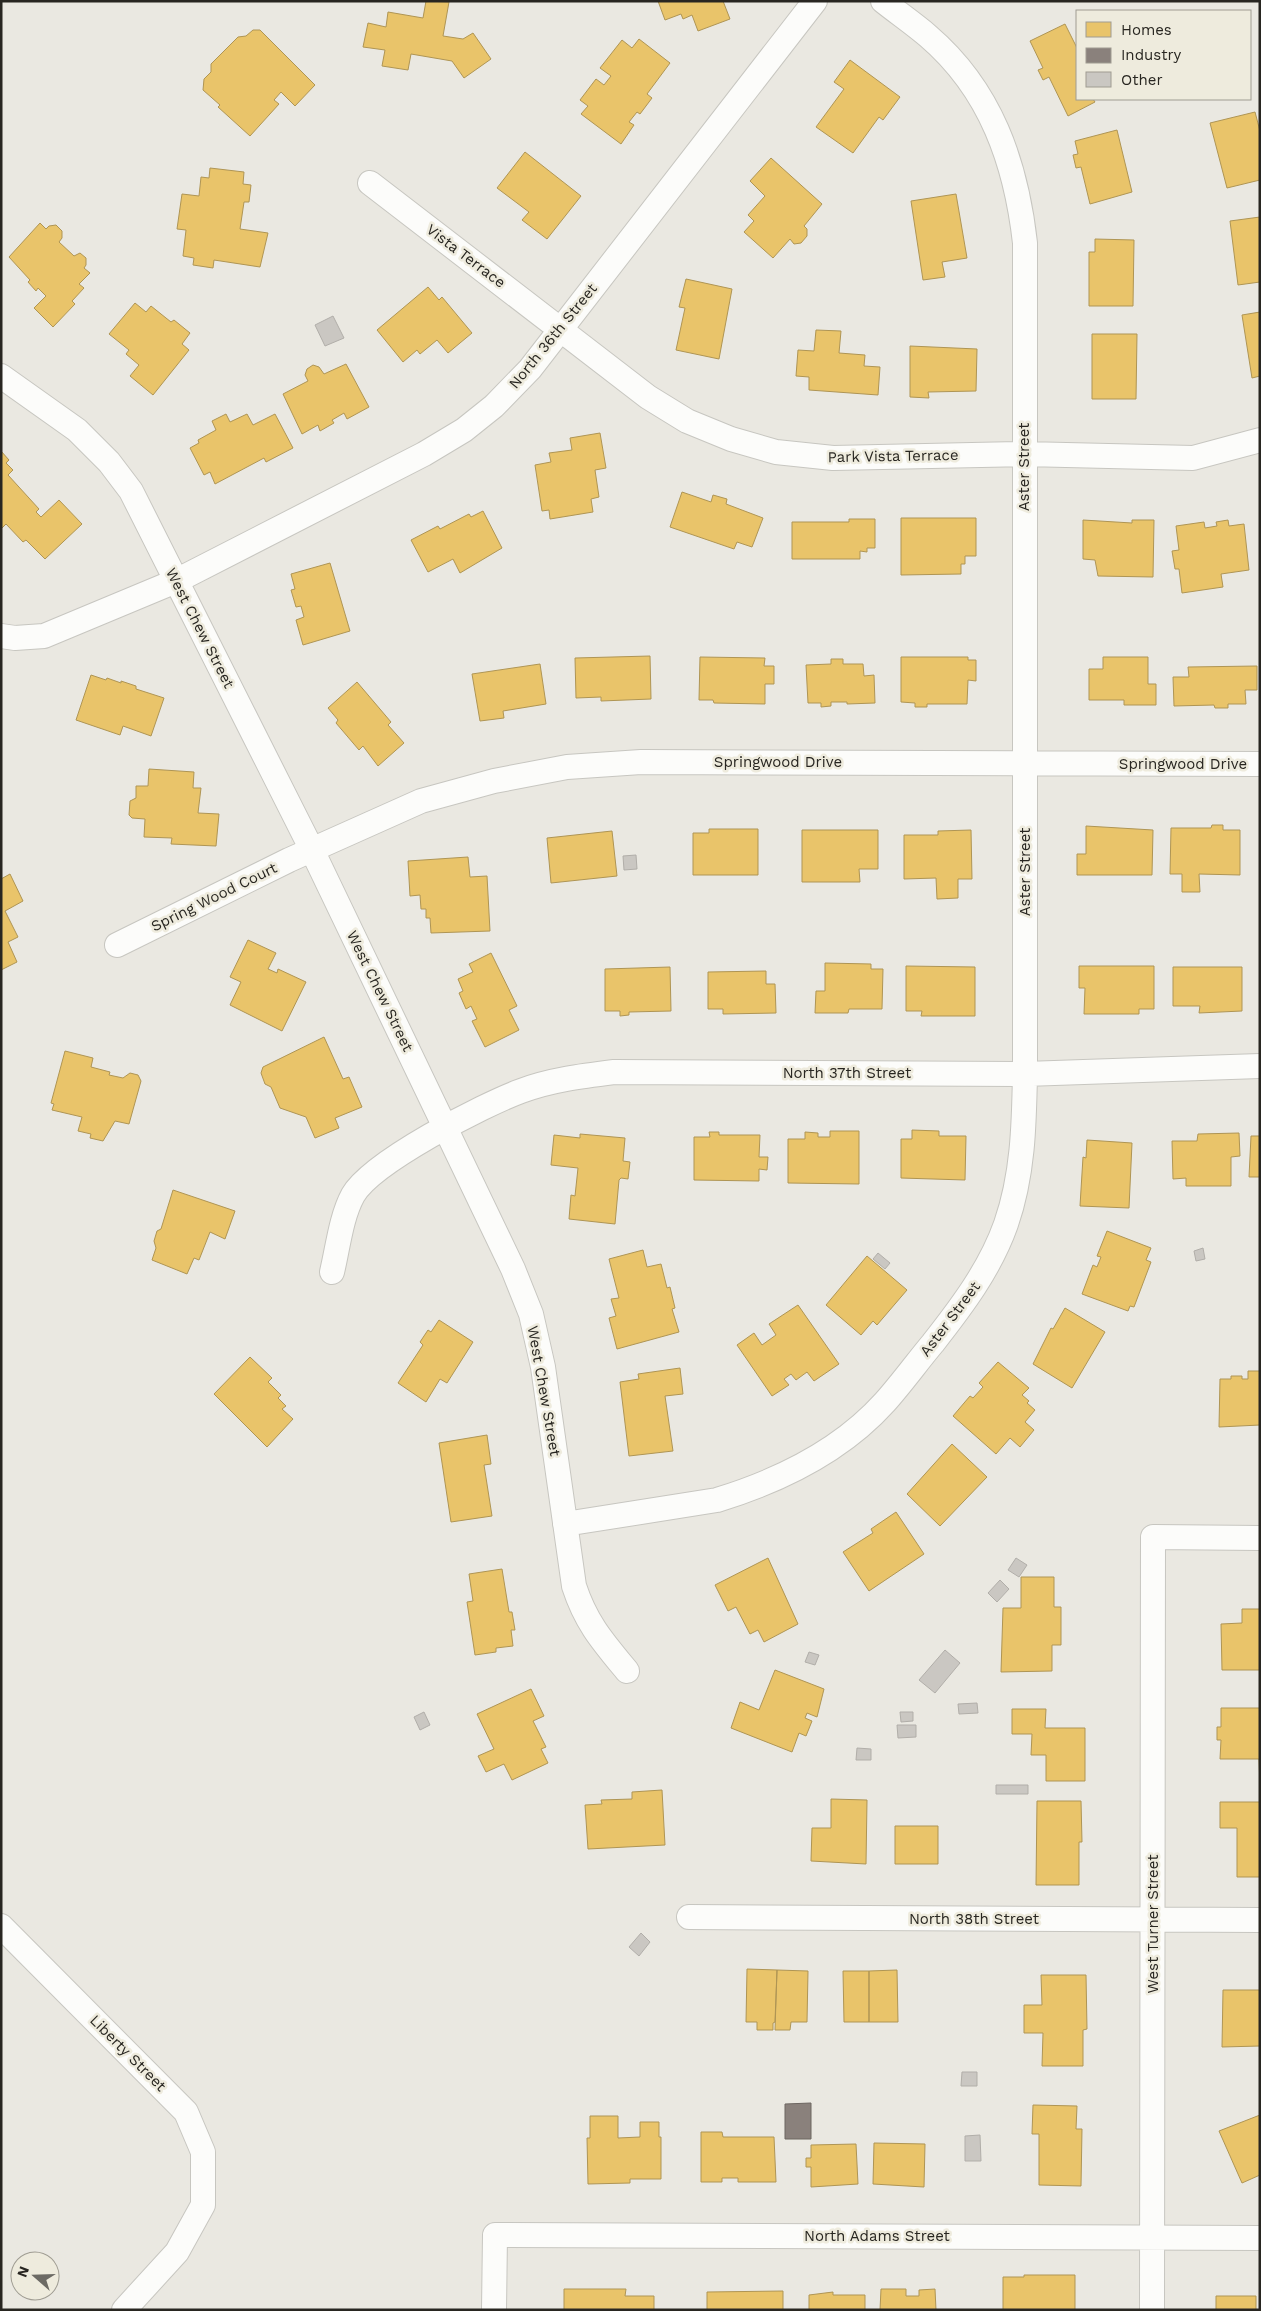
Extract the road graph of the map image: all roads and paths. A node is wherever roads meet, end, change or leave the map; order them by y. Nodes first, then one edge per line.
1 (815, 1) edge
2 (882, 1) edge
3 (370, 183) dead end
4 (561, 328) junction
5 (1, 376) edge
6 (1260, 440) edge
7 (1024, 454) junction
8 (176, 581) junction
9 (1, 636) edge
10 (1024, 764) junction
11 (1260, 764) edge
12 (312, 850) junction
13 (117, 945) dead end
14 (1260, 1066) edge
15 (1025, 1074) junction
16 (445, 1128) junction
17 (332, 1272) dead end
18 (565, 1524) junction
19 (1260, 1538) edge
20 (627, 1671) dead end
21 (688, 1917) dead end
22 (1153, 1920) junction
23 (1260, 1920) edge
24 (1, 1926) edge
25 (1152, 2237) junction
26 (1260, 2238) edge
27 (124, 2310) edge
28 (494, 2310) edge
29 (1152, 2310) edge

1 - 4 street, North 36th Street
2 - 7 street, Aster Street
3 - 4 street, Vista Terrace
4 - 7 street, Park Vista Terrace
4 - 8 street, North 36th Street
5 - 8 street, West Chew Street
6 - 7 street, Park Vista Terrace
7 - 10 street, Aster Street
8 - 9 street, North 36th Street
8 - 12 street, West Chew Street
10 - 11 street, Springwood Drive
10 - 12 street, Springwood Drive
10 - 15 street, Aster Street
12 - 13 street, Spring Wood Court
12 - 16 street, West Chew Street
14 - 15 street, North 37th Street
15 - 16 street, North 37th Street
15 - 18 street, Aster Street
16 - 17 street, North 37th Street
16 - 18 street, West Chew Street
18 - 20 street, West Chew Street
19 - 22 street, West Turner Street
21 - 22 street, North 38th Street
22 - 23 street, North 38th Street
22 - 25 street, West Turner Street
24 - 27 street, Liberty Street
25 - 26 street, North Adams Street
25 - 28 street, North Adams Street
25 - 29 street, West Turner Street

